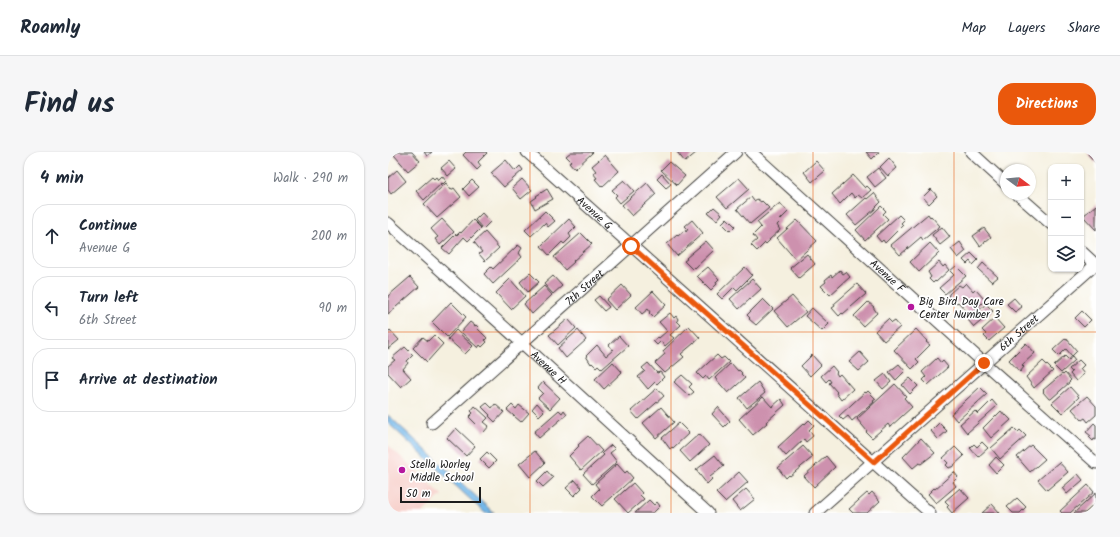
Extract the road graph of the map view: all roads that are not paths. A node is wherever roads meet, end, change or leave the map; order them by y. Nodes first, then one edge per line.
1 (527, 152) edge
2 (736, 152) edge
3 (751, 152) edge
4 (971, 152) edge
5 (1000, 179) edge
6 (1025, 200) edge
7 (1048, 221) edge
8 (388, 223) edge
9 (631, 246) junction
10 (1084, 254) edge
11 (1096, 264) edge
12 (522, 343) junction
13 (984, 363) junction
14 (432, 423) dead end
15 (874, 462) junction
16 (1096, 463) edge
17 (708, 513) edge
18 (815, 513) edge
19 (930, 513) edge

1 - 9 street, Avenue G
2 - 9 street, 7th Street
3 - 13 street, Avenue F
4 - 5 street
6 - 7 street
8 - 12 street, Avenue H
9 - 12 street, 7th Street
9 - 15 street, Avenue G
10 - 11 street
11 - 13 street, 6th Street
12 - 14 street, 7th Street
12 - 17 street, Avenue H
13 - 15 street, 6th Street
13 - 16 street, Avenue F
15 - 18 street, 6th Street
15 - 19 street, Avenue G

